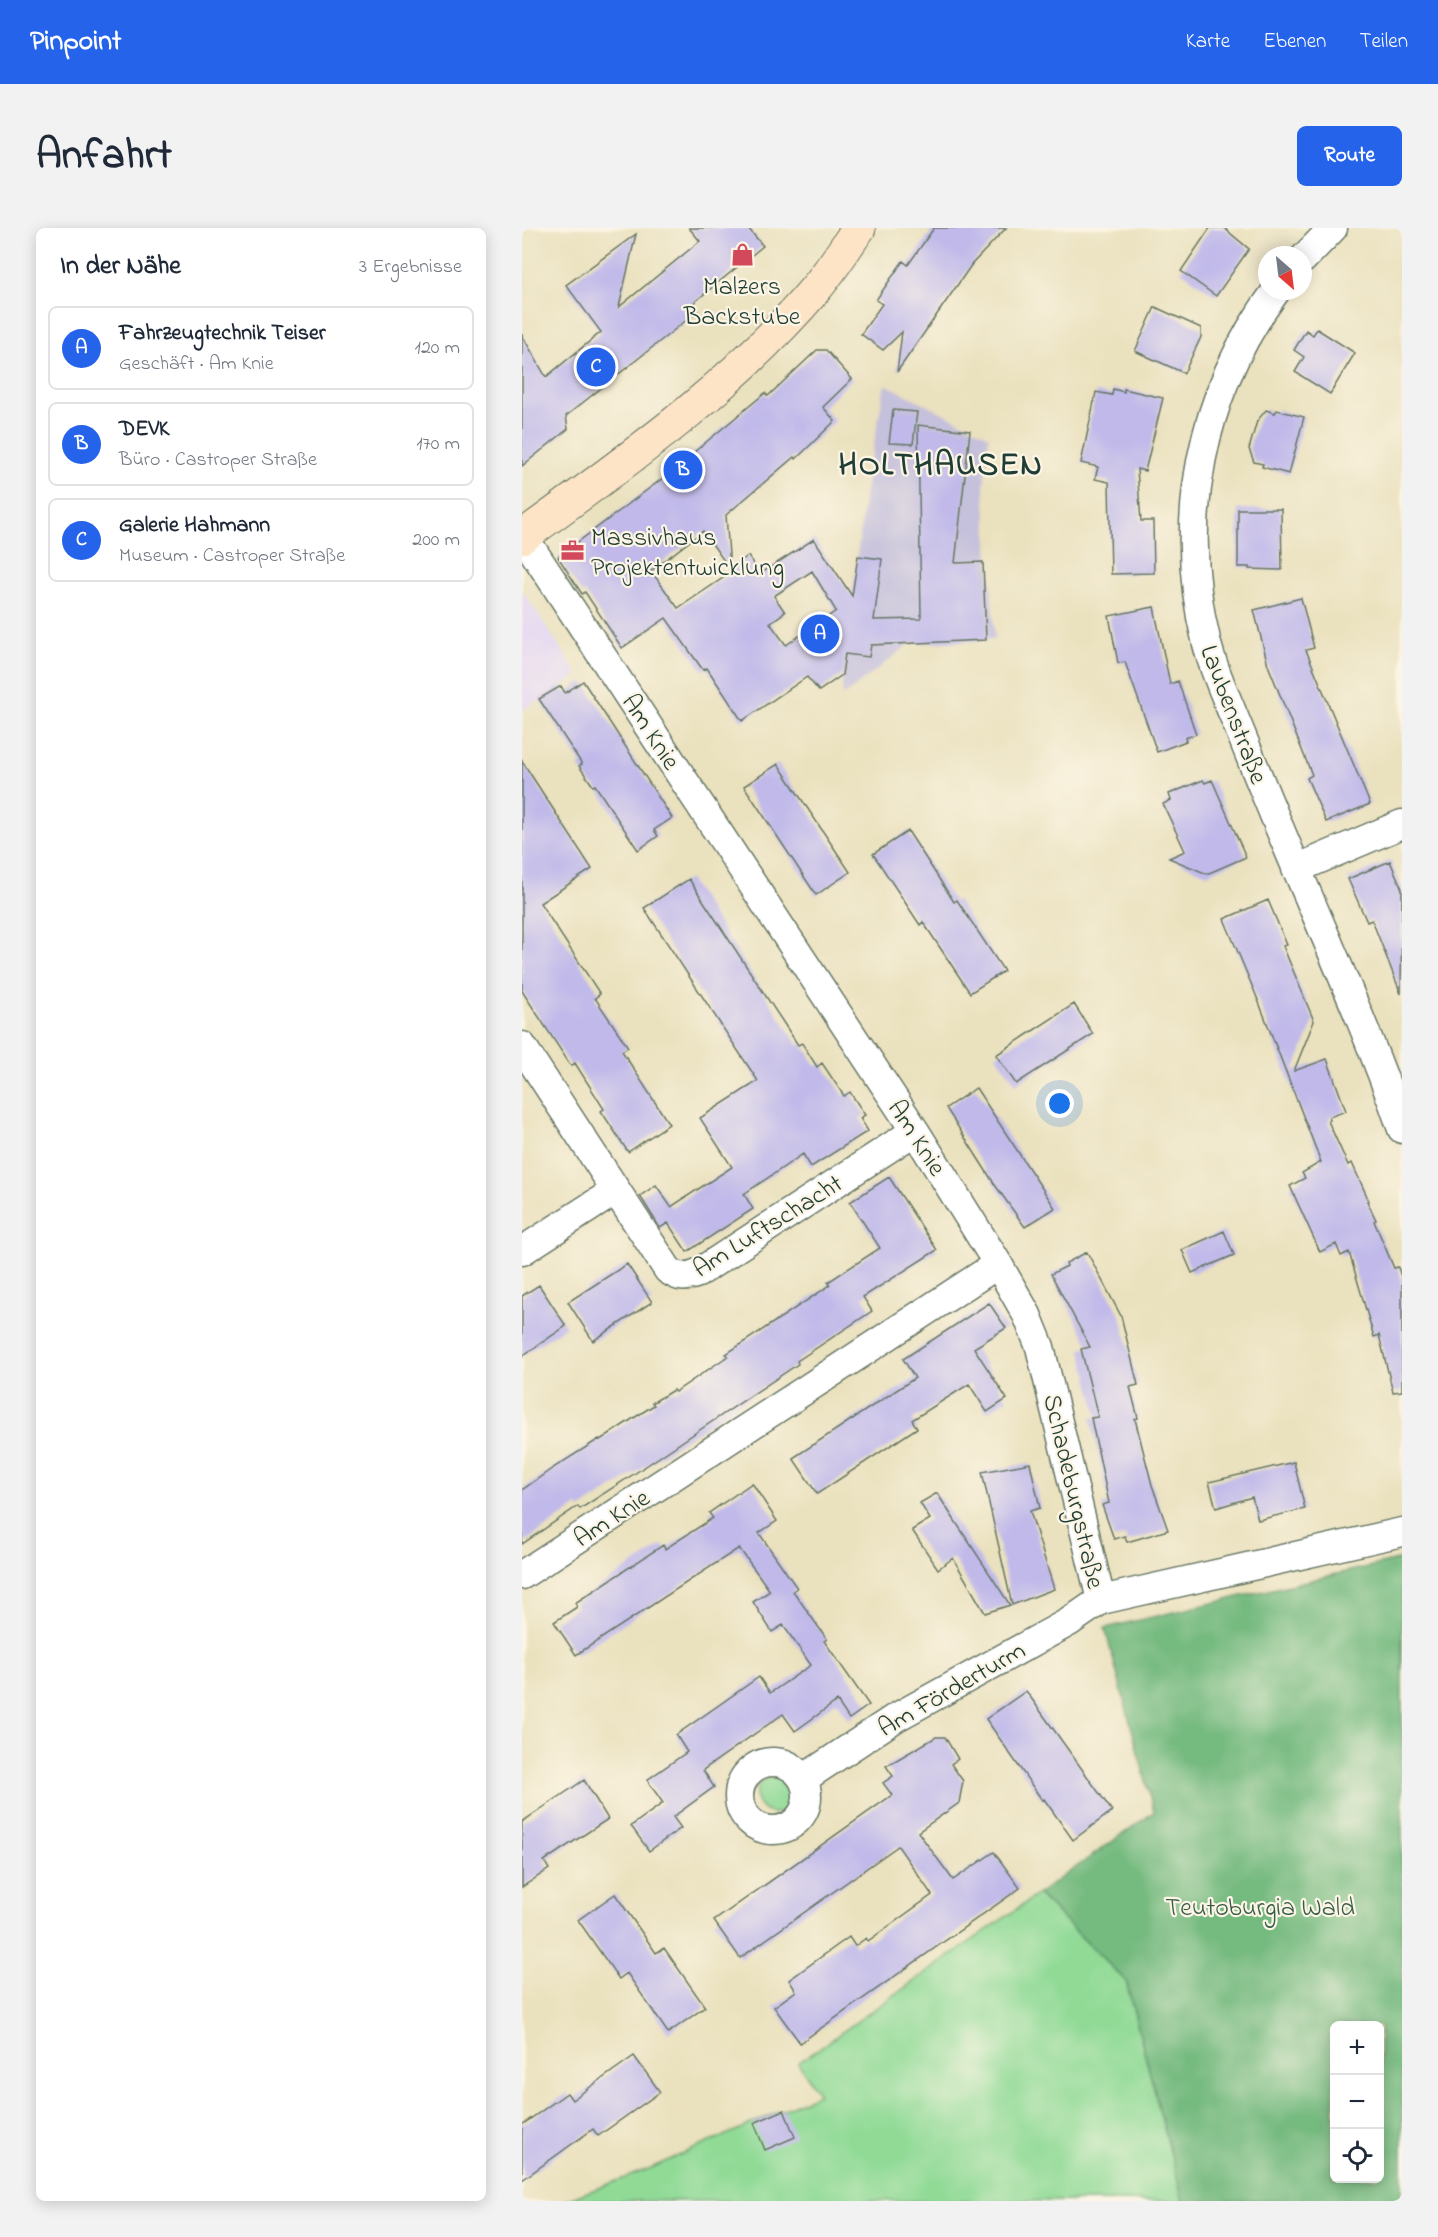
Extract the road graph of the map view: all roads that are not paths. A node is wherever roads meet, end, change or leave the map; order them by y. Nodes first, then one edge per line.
1 (859, 228) edge
2 (1333, 228) edge
3 (1312, 249) edge
4 (1270, 300) edge
5 (523, 537) edge
6 (1402, 824) edge
7 (1296, 869) junction
8 (522, 1046) edge
9 (1402, 1129) edge
10 (915, 1131) junction
11 (615, 1191) junction
12 (522, 1251) edge
13 (998, 1264) junction
14 (1402, 1532) edge
15 (522, 1575) edge
16 (1101, 1600) junction
17 (803, 1779) dead end

1 - 5 main road
2 - 3 street
4 - 7 street, Laubenstraße
5 - 10 street, Am Knie
6 - 7 street
7 - 9 street, Laubenstraße
8 - 11 street, Am Luftschacht
10 - 11 street, Am Luftschacht
10 - 13 street, Am Knie
11 - 12 street
13 - 15 street, Am Knie
13 - 16 street, Schadeburgstraße
14 - 16 street, Schadeburgstraße
16 - 17 street, Am Förderturm

